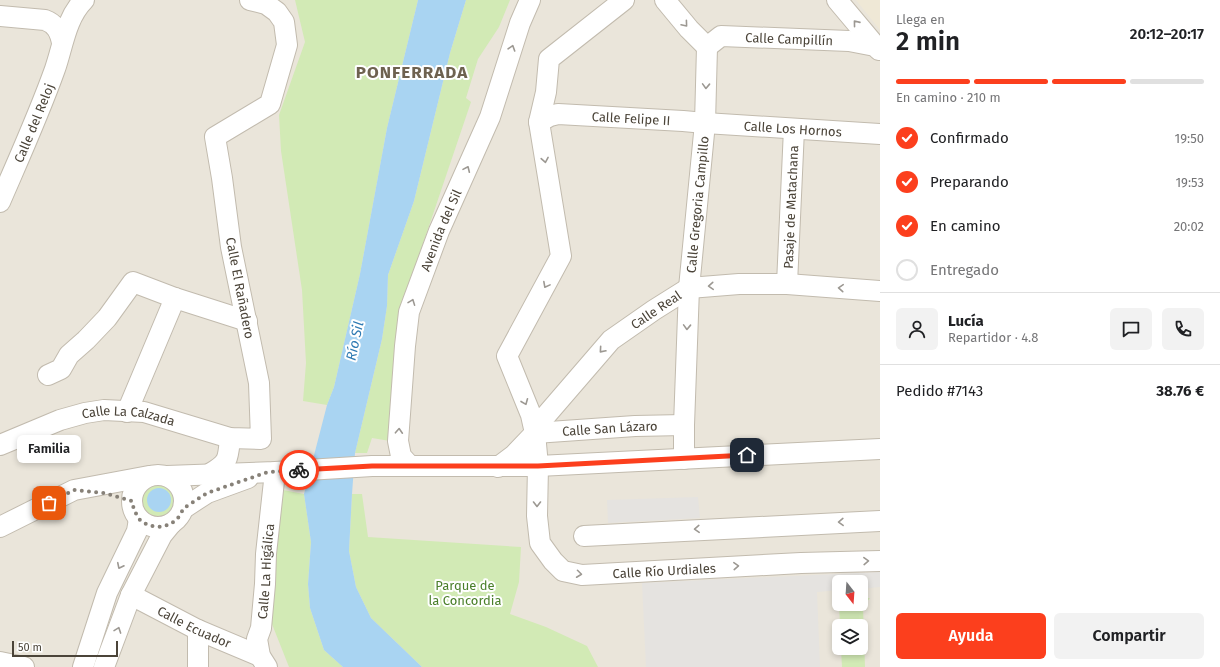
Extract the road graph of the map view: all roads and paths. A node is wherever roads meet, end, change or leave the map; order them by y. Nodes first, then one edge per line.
1 (250, 0) edge
2 (530, 0) edge
3 (624, 0) edge
4 (665, 0) edge
5 (837, 0) edge
6 (77, 3) edge
7 (0, 16) edge
8 (62, 43) junction
9 (707, 47) junction
10 (878, 48) edge
11 (546, 84) junction
12 (558, 114) junction
13 (539, 122) junction
14 (705, 123) junction
15 (794, 129) junction
16 (880, 134) edge
17 (0, 202) edge
18 (787, 284) junction
19 (689, 288) junction
20 (880, 291) edge
21 (175, 298) junction
22 (247, 321) junction
23 (48, 375) dead end
24 (127, 412) junction
25 (684, 425) junction
26 (535, 433) junction
27 (230, 438) junction
28 (256, 439) junction
29 (0, 445) edge
30 (880, 449) edge
31 (684, 459) junction
32 (410, 466) junction
33 (498, 466) junction
34 (538, 466) junction
35 (273, 472) junction
36 (211, 474) junction
37 (159, 476) junction
38 (74, 490) junction
39 (184, 508) junction
40 (136, 510) junction
41 (880, 521) edge
42 (171, 524) junction
43 (0, 527) edge
44 (584, 536) dead end
45 (880, 561) edge
46 (131, 595) junction
47 (198, 630) junction
48 (0, 662) edge
49 (264, 662) edge
50 (84, 664) edge
51 (24, 667) edge
52 (104, 667) edge
53 (198, 667) edge

1 - 22 street, Calle El Rañadero
32 -> 2 street, Avenida del Sil
3 - 11 street
4 -> 9 street
10 -> 5 street
6 - 8 street, Calle del Reloj
7 - 8 street
8 - 17 street, Calle del Reloj
9 - 10 street, Calle Campillín
9 -> 14 street, Calle Gregoria Campillo
11 - 12 street
11 - 13 street
12 - 13 street, Calle Felipe II
12 - 14 street, Calle Felipe II
13 -> 26 street
14 - 15 street, Calle Los Hornos
14 - 19 street, Calle Gregoria Campillo
15 - 16 street, Calle Los Hornos
15 - 18 street, Pasaje de Matachana
18 -> 19 street, Calle Real
20 -> 18 street, Calle Real
19 -> 25 street, Calle Gregoria Campillo
19 -> 26 street, Calle Real
21 - 22 street
21 - 23 street
21 - 24 street
22 - 28 street, Calle El Rañadero
24 - 27 street, Calle La Calzada
24 - 29 street, Calle La Calzada
25 - 26 street, Calle San Lázaro
25 - 31 street, Calle Gregoria Campillo
26 - 33 street, Calle Real
26 - 34 street
27 - 28 street, Calle La Calzada
27 - 36 street
28 - 35 street, Calle El Rañadero
30 - 31 street
31 - 34 street
32 - 33 street
32 - 35 street
33 - 34 street
34 -> 45 street, Calle Río Urdiales
35 - 36 street
35 - 39 street
35 - 49 street, Calle La Higálica
36 - 37 street
37 - 38 street
37 - 39 street
37 - 40 street
38 - 40 street
38 - 43 street
39 - 42 street
40 - 42 street
40 -> 50 street
41 -> 44 street
42 - 46 street
46 - 47 street, Calle Ecuador
52 -> 46 street
47 - 49 street, Calle Ecuador
47 - 53 street
48 - 51 street
50 - 52 street

